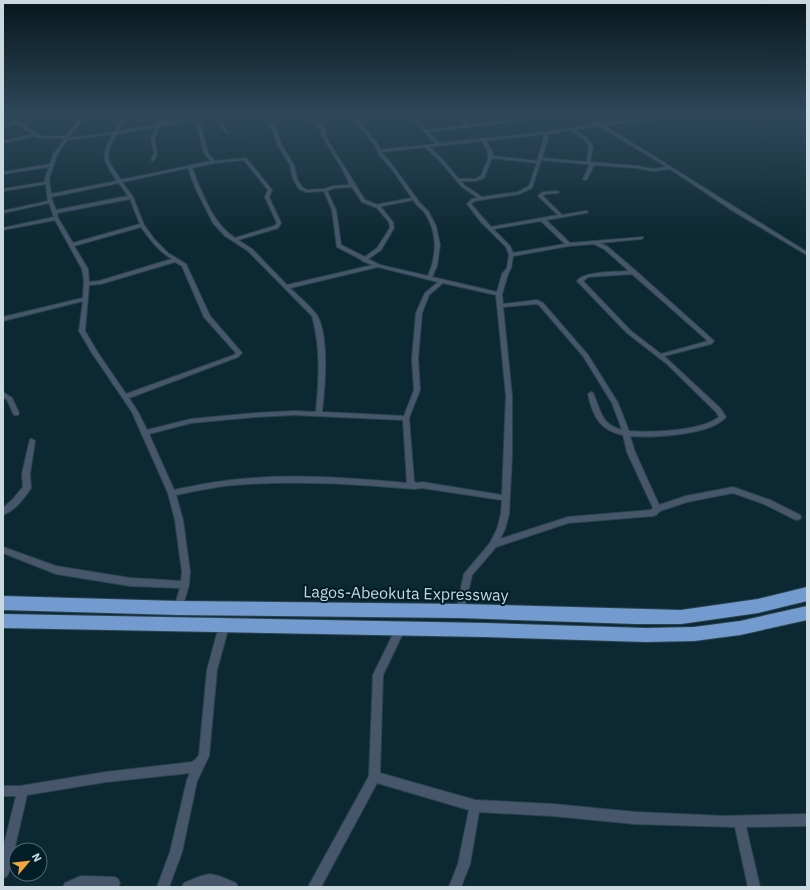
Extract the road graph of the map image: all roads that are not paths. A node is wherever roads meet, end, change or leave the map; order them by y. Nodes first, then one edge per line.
1 (54, 157) edge
2 (106, 157) edge
3 (155, 157) edge
4 (209, 157) edge
5 (287, 157) edge
6 (335, 157) edge
7 (382, 157) edge
8 (437, 157) edge
9 (491, 157) joint
10 (541, 157) edge
11 (590, 157) edge
12 (652, 157) edge
13 (153, 160) dead end
14 (540, 160) junction
15 (214, 162) junction
16 (590, 164) junction
17 (52, 165) junction
18 (190, 168) junction
19 (671, 168) junction
20 (3, 174) edge
21 (586, 179) dead end
22 (456, 180) junction
23 (46, 183) junction
24 (122, 183) junction
25 (353, 186) junction
26 (3, 190) edge
27 (324, 190) junction
28 (557, 192) dead end
29 (131, 197) junction
30 (49, 199) junction
31 (414, 199) junction
32 (482, 199) junction
33 (378, 207) junction
34 (3, 212) edge
35 (586, 212) dead end
36 (55, 215) junction
37 (561, 216) junction
38 (542, 220) junction
39 (142, 226) junction
40 (490, 228) junction
41 (3, 229) edge
42 (642, 238) dead end
43 (236, 240) junction
44 (594, 242) junction
45 (71, 245) junction
46 (569, 245) junction
47 (807, 254) edge
48 (511, 255) junction
49 (175, 260) junction
50 (364, 260) junction
51 (378, 266) junction
52 (634, 272) junction
53 (430, 277) junction
54 (442, 281) junction
55 (87, 284) junction
56 (286, 287) junction
57 (499, 294) junction
58 (86, 299) junction
59 (500, 306) junction
60 (3, 319) edge
61 (659, 356) junction
62 (3, 394) edge
63 (591, 394) dead end
64 (126, 397) junction
65 (16, 414) dead end
66 (319, 414) junction
67 (406, 418) junction
68 (145, 433) junction
69 (626, 434) junction
70 (32, 441) dead end
71 (415, 486) junction
72 (172, 494) junction
73 (506, 498) junction
74 (657, 509) junction
75 (3, 512) edge
76 (797, 517) dead end
77 (493, 545) junction
78 (3, 550) edge
79 (185, 585) junction
80 (807, 594) edge
81 (3, 603) edge
82 (178, 608) junction
83 (460, 611) junction
84 (807, 613) edge
85 (3, 621) edge
86 (224, 626) junction
87 (400, 629) junction
88 (200, 763) junction
89 (374, 777) junction
90 (3, 791) edge
91 (20, 791) junction
92 (475, 806) junction
93 (807, 820) edge
94 (739, 822) junction
95 (3, 872) edge
96 (114, 883) dead end
97 (69, 887) edge
98 (163, 887) edge
99 (188, 887) edge
100 (232, 887) edge
101 (314, 887) edge
102 (455, 887) edge
103 (754, 887) edge

1 - 17 street
2 - 24 street
3 - 13 street
4 - 15 street
5 - 27 street
6 - 25 street
7 - 31 street
8 - 22 street
9 - 14 street
9 - 22 street
10 - 14 street
11 - 16 street
12 - 19 street
14 - 16 street
14 - 32 street
15 - 18 street
15 - 43 street
16 - 19 street
16 - 21 street
17 - 20 street
17 - 23 street
18 - 24 street
18 - 43 street
19 - 47 street
22 - 32 street
23 - 26 street
23 - 30 street
24 - 29 street
24 - 30 street
25 - 27 street
25 - 33 street
27 - 50 street
28 - 37 street
29 - 36 street
29 - 39 street
30 - 34 street
30 - 36 street
31 - 33 street
31 - 53 street
32 - 40 street
33 - 50 street
35 - 37 street
36 - 41 street
36 - 45 street
37 - 38 street
38 - 40 street
38 - 46 street
39 - 45 street
39 - 49 street
40 - 48 street
42 - 44 street
43 - 56 street
44 - 46 street
44 - 52 street
45 - 55 street
46 - 48 street
48 - 57 street
49 - 55 street
49 - 64 street
50 - 51 street
51 - 53 street
51 - 56 street
52 - 61 street
52 - 61 street
53 - 54 street
54 - 57 street
54 - 67 street
55 - 58 street
56 - 66 street
57 - 59 street
58 - 60 street
58 - 64 street
59 - 69 street
59 - 73 street
61 - 69 street
62 - 65 street
63 - 69 street
64 - 68 street
66 - 67 street
66 - 68 street
67 - 71 street
68 - 72 street
69 - 74 street
70 - 75 street
71 - 72 street
71 - 73 street
72 - 79 street
73 - 77 street
74 - 76 street
74 - 77 street
77 - 83 street
78 - 79 street
79 - 82 street
80 - 83 highway, Lagos-Abeokuta Expressway
81 - 82 highway, Lagos-Abeokuta Expressway
82 - 83 highway, Lagos-Abeokuta Expressway
84 - 87 highway
85 - 86 highway
86 - 87 highway
86 - 88 street
87 - 89 street
88 - 91 street
88 - 98 street
89 - 92 street
89 - 101 street
90 - 91 street
91 - 95 street
92 - 94 street
92 - 102 street
93 - 94 street
94 - 103 street
96 - 97 street
99 - 100 street

